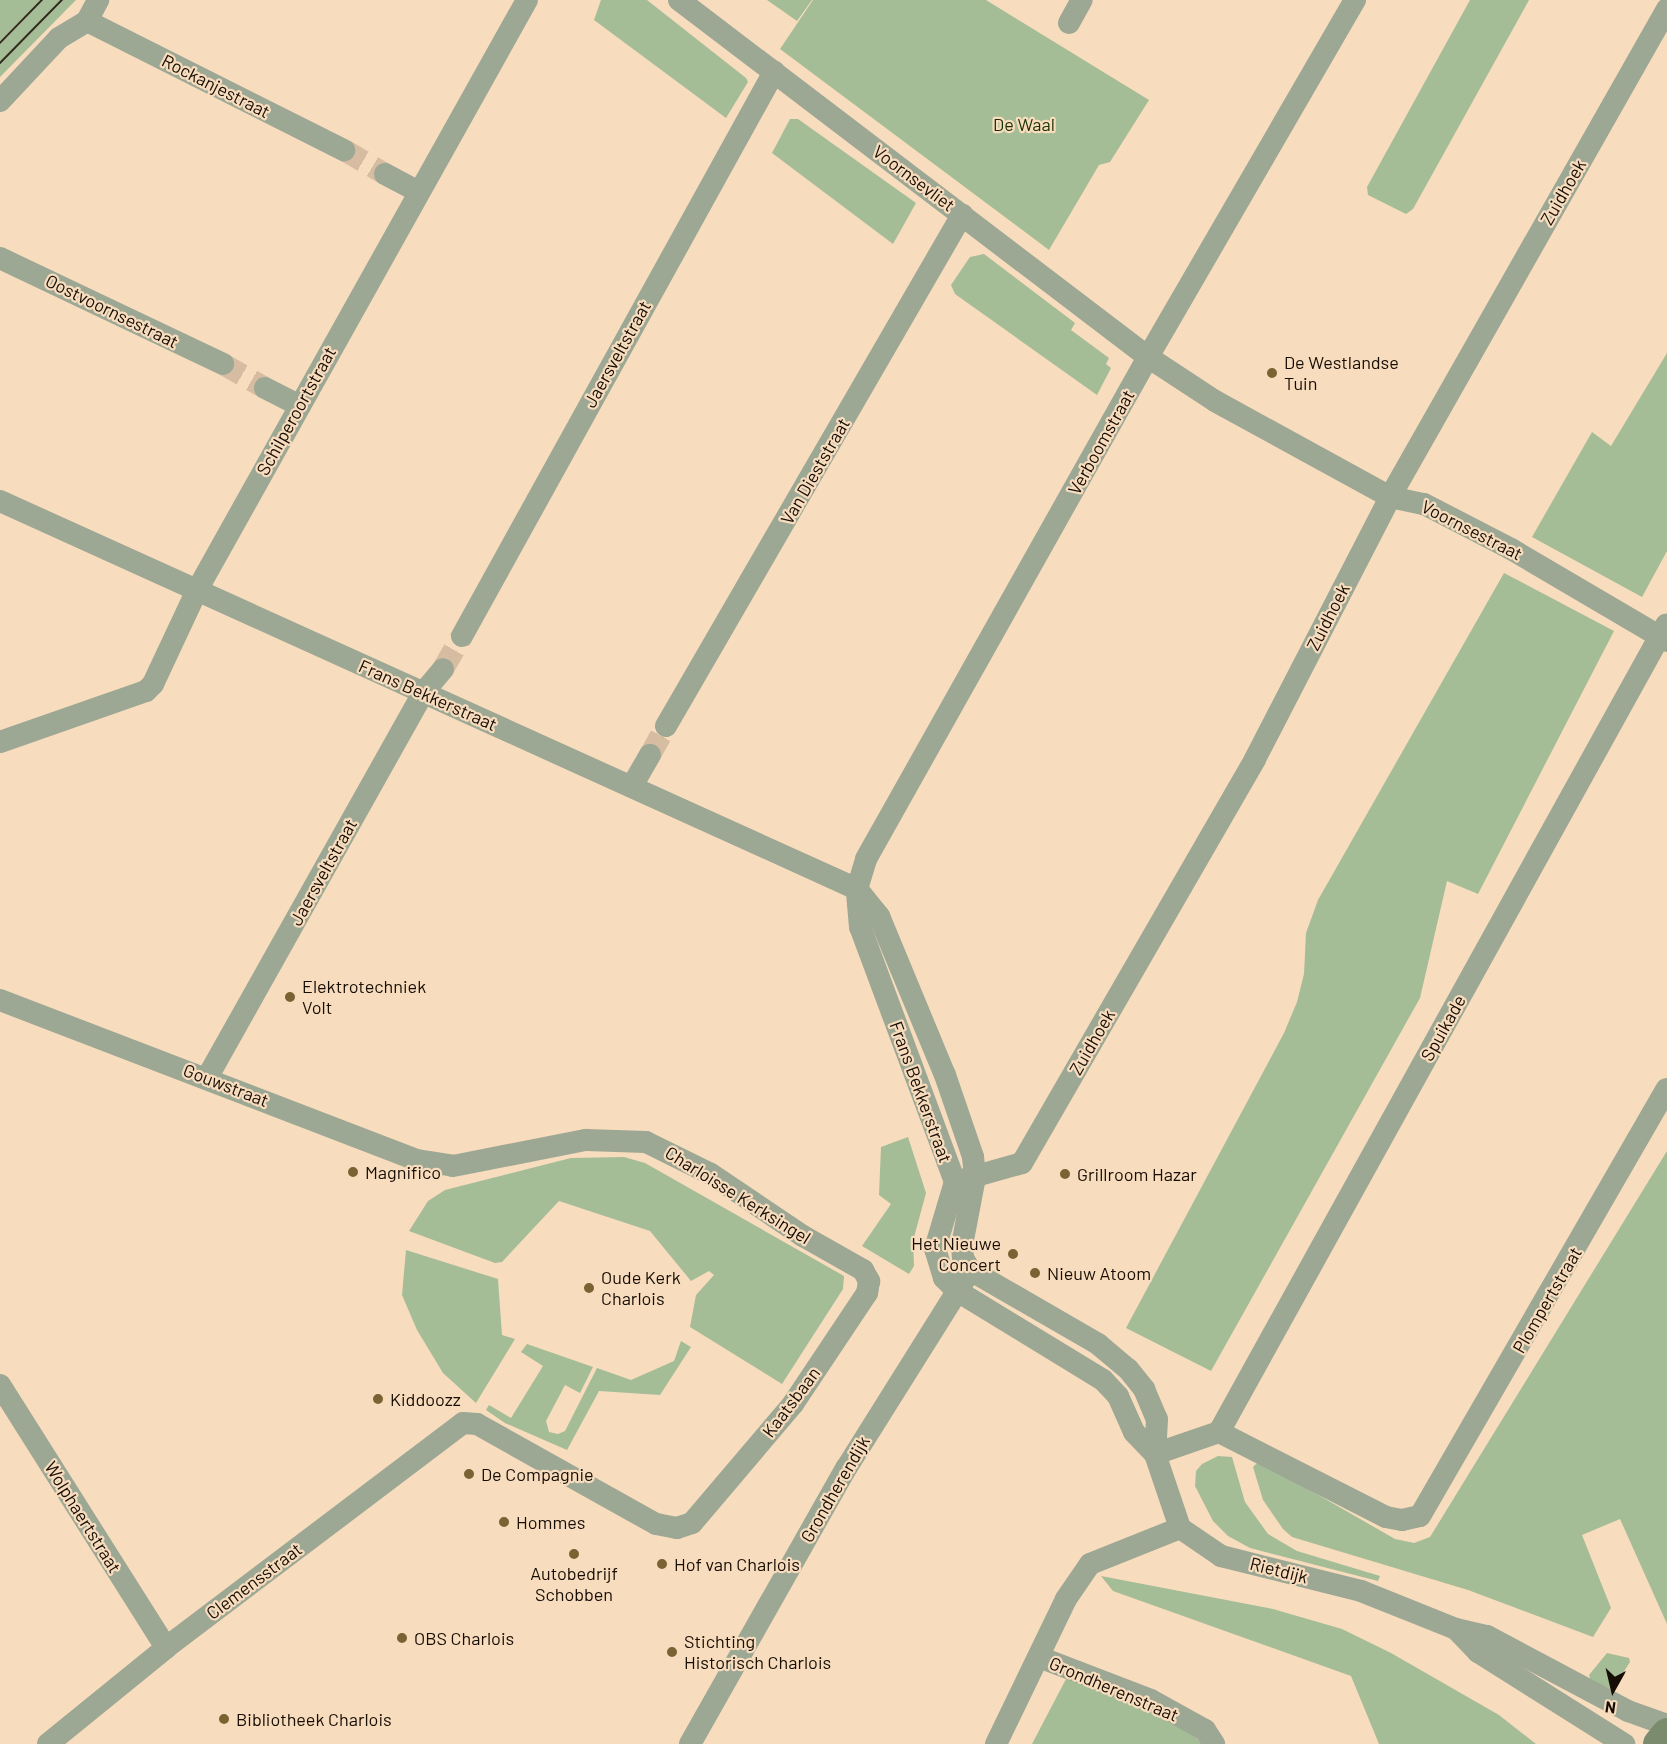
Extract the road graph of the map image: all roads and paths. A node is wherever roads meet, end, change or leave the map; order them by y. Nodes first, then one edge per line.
1 (98, 0) edge
2 (527, 0) edge
3 (680, 0) edge
4 (1082, 0) edge
5 (1354, 0) edge
6 (1667, 9) edge
7 (87, 21) junction
8 (1069, 23) dead end
9 (774, 72) junction
10 (0, 101) edge
11 (345, 150) tunnel mouth
12 (386, 174) tunnel mouth
13 (417, 191) junction
14 (962, 215) junction
15 (0, 258) edge
16 (1148, 357) junction
17 (223, 364) tunnel mouth
18 (265, 388) tunnel mouth
19 (299, 405) junction
20 (1390, 497) junction
21 (0, 501) edge
22 (196, 592) junction
23 (1664, 634) edge
24 (462, 636) tunnel mouth
25 (443, 669) tunnel mouth
26 (423, 693) junction
27 (666, 726) tunnel mouth
28 (0, 742) edge
29 (650, 755) tunnel mouth
30 (632, 786) junction
31 (857, 889) junction
32 (0, 1000) edge
33 (207, 1078) junction
34 (1667, 1089) edge
35 (453, 1166) joint
36 (965, 1179) junction
37 (970, 1270) junction
38 (868, 1281) joint
39 (957, 1291) junction
40 (0, 1385) edge
41 (470, 1424) joint
42 (1219, 1432) junction
43 (1155, 1454) junction
44 (1180, 1528) junction
45 (1456, 1629) junction
46 (166, 1648) junction
47 (1039, 1657) junction
48 (1667, 1725) edge
49 (1667, 1734) edge
50 (48, 1744) edge
51 (690, 1744) edge
52 (996, 1744) edge
53 (1214, 1744) edge
54 (1624, 1744) edge
55 (1659, 1744) edge

1 - 7 street
2 - 13 street, Schilperoortstraat
3 - 9 street, Voornsevliet
4 - 8 street
5 - 16 street, Verboomstraat
6 - 20 street, Zuidhoek
7 - 10 street
7 - 11 street, Rockanjestraat
9 - 14 street, Voornsevliet
9 - 24 street, Jaersveltstraat
12 - 13 street
13 - 19 street, Schilperoortstraat
14 - 16 street, Voornsevliet
14 - 27 street, Van Dieststraat
15 - 17 street, Oostvoornsestraat
16 - 20 street, Voornsestraat
16 - 31 street, Verboomstraat
18 - 19 street
19 - 22 street, Schilperoortstraat
20 - 23 street, Voornsestraat
20 - 36 street, Zuidhoek
21 - 22 street, Frans Bekkerstraat
22 - 26 street, Frans Bekkerstraat
22 - 28 street, Schilperoortstraat
23 - 42 street, Spuikade
25 - 26 street, Jaersveltstraat
26 - 30 street, Frans Bekkerstraat
26 - 33 street, Jaersveltstraat
29 - 30 street
30 - 31 street, Frans Bekkerstraat
31 - 36 street, Frans Bekkerstraat
32 - 33 street, Gouwstraat
33 - 35 street, Gouwstraat
34 - 42 street, Plompertstraat
35 - 38 street, Charloisse Kerksingel
36 - 37 street, Frans Bekkerstraat
36 - 39 street, Frans Bekkerstraat
37 - 39 street, Grondherendijk
37 - 43 street
38 - 41 street, Kaatsbaan
39 - 43 street
39 - 51 street, Grondherendijk
40 - 46 street, Wolphaertstraat
41 - 46 street, Clemensstraat
42 - 43 street
43 - 44 street
44 - 45 street, Rietdijk
44 - 47 street, Grondherenstraat
45 - 48 street, Rietdijk
45 - 54 street, Rietdijk
46 - 50 street, Clemensstraat
47 - 52 street, Grondherenstraat
47 - 53 street, Grondherenstraat
49 - 55 main road

